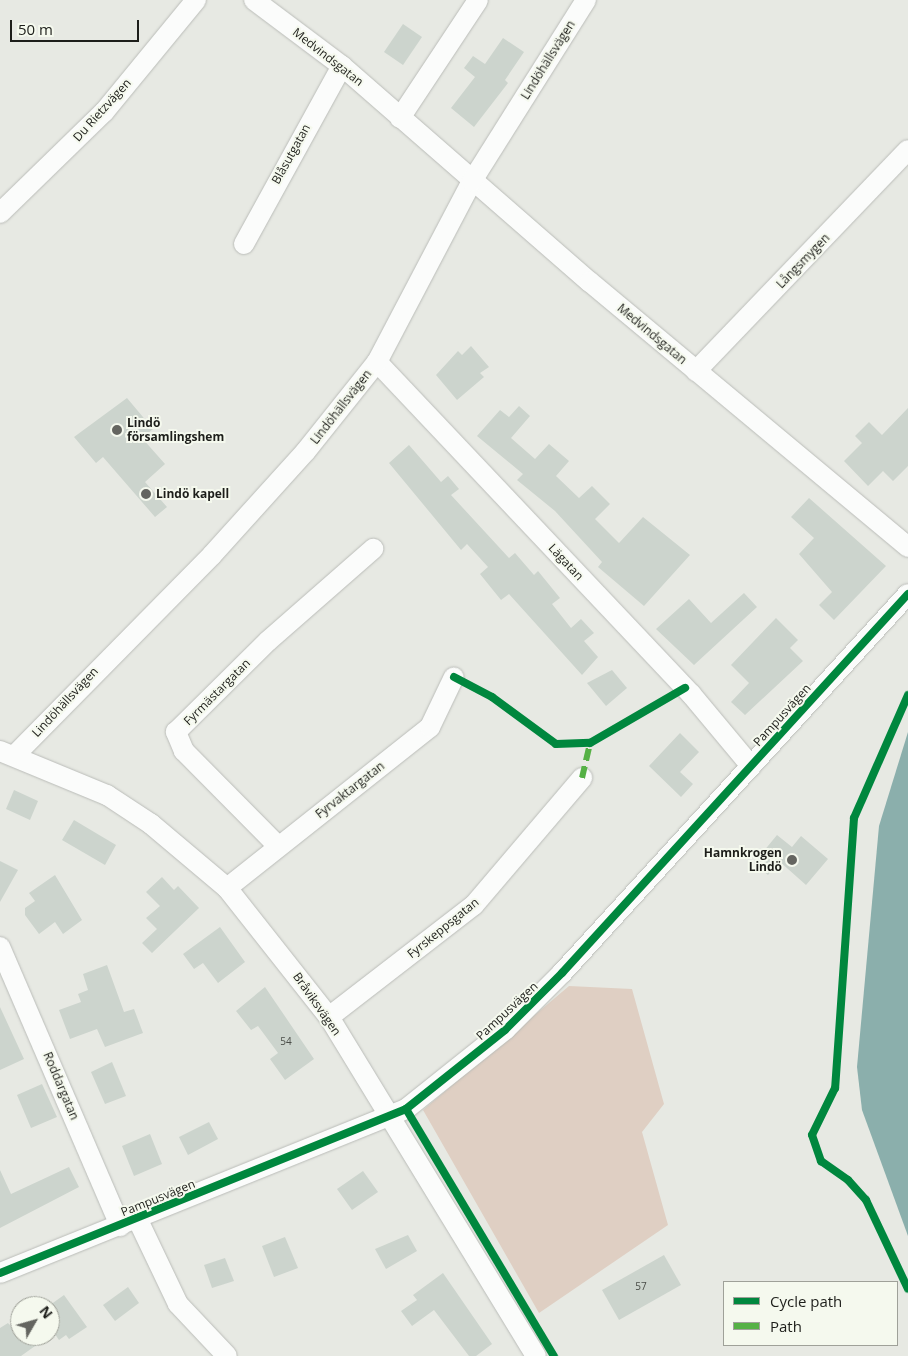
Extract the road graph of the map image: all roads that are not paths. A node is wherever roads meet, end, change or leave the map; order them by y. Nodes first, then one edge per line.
1 (196, 0) edge
2 (254, 0) edge
3 (478, 0) edge
4 (586, 0) edge
5 (342, 66) junction
6 (400, 118) junction
7 (908, 150) edge
8 (472, 181) junction
9 (0, 213) edge
10 (244, 244) dead end
11 (377, 362) junction
12 (696, 371) junction
13 (908, 547) edge
14 (373, 550) dead end
15 (908, 594) edge
16 (454, 678) dead end
17 (8, 752) edge
18 (751, 766) junction
19 (582, 778) dead end
20 (278, 846) junction
21 (227, 888) junction
22 (0, 947) edge
23 (329, 1017) junction
24 (391, 1118) junction
25 (128, 1222) junction
26 (0, 1273) edge
27 (227, 1356) edge
28 (536, 1356) edge

1 - 9 street, Du Rietzvägen
2 - 5 street, Medvindsgatan
3 - 6 street
4 - 8 street, Lindöhällsvägen
5 - 6 street, Medvindsgatan
5 - 10 street, Blåsutgatan
6 - 8 street, Medvindsgatan
7 - 12 street, Långsmygen
8 - 11 street, Lindöhällsvägen
8 - 12 street, Medvindsgatan
11 - 17 street, Lindöhällsvägen
11 - 18 street, Lägatan
12 - 13 street, Medvindsgatan
14 - 20 street, Fyrmästargatan
15 - 18 street, Pampusvägen
16 - 20 street, Fyrvaktargatan
17 - 21 street, Bråviksvägen
18 - 24 street, Pampusvägen
19 - 23 street, Fyrskeppsgatan
20 - 21 street, Fyrvaktargatan
21 - 23 street, Bråviksvägen
22 - 25 street, Roddargatan
23 - 24 street, Bråviksvägen
24 - 25 street, Pampusvägen
24 - 28 street, Bråviksvägen
25 - 26 street, Pampusvägen
25 - 27 street, Roddargatan

